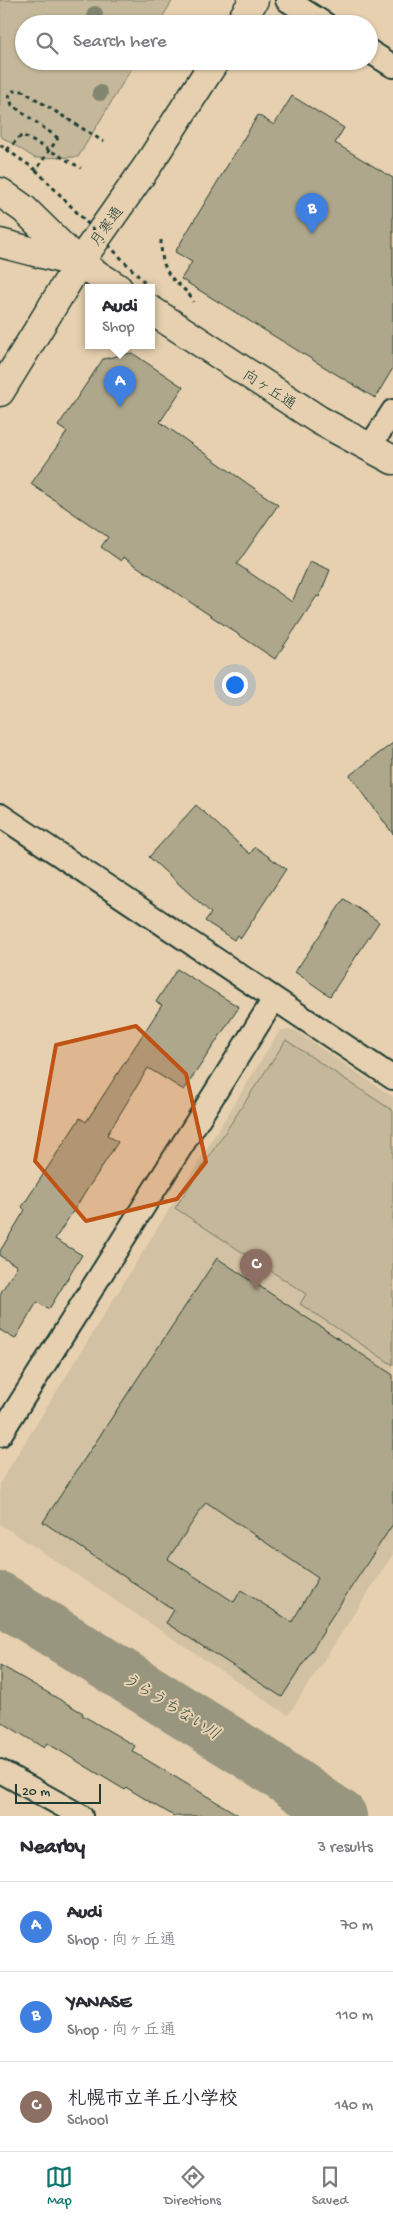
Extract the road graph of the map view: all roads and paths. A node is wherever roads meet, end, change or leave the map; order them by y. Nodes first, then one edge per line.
1 (254, 0) edge
2 (287, 0) edge
3 (245, 15) edge
4 (311, 15) edge
5 (378, 57) edge
6 (393, 66) edge
7 (209, 70) edge
8 (104, 142) dead end
9 (0, 145) edge
10 (7, 150) junction
11 (81, 168) dead end
12 (36, 170) junction
13 (0, 192) edge
14 (160, 240) dead end
15 (0, 243) edge
16 (79, 263) junction
17 (112, 284) edge
18 (146, 284) edge
19 (189, 292) dead end
20 (155, 313) edge
21 (0, 392) edge
22 (393, 411) edge
23 (369, 448) junction
24 (393, 460) edge
25 (0, 815) edge
26 (274, 999) junction
27 (393, 1078) edge
28 (0, 1435) edge
29 (0, 1770) edge
30 (81, 1816) edge

1 - 3 main road
2 - 4 street
5 - 6 street
7 - 16 main road, 月寒通
8 - 12 path, bridge
9 - 10 path, bridge
10 - 11 path
10 - 12 path, bridge
12 - 18 path, bridge
13 - 16 main road
14 - 19 path
15 - 16 main road
16 - 17 main road
16 - 21 main road, 月寒通
20 - 23 main road, 向ヶ丘通
22 - 23 street
23 - 24 main road, 向ヶ丘通
25 - 26 street
26 - 27 street
26 - 28 street
29 - 30 street

